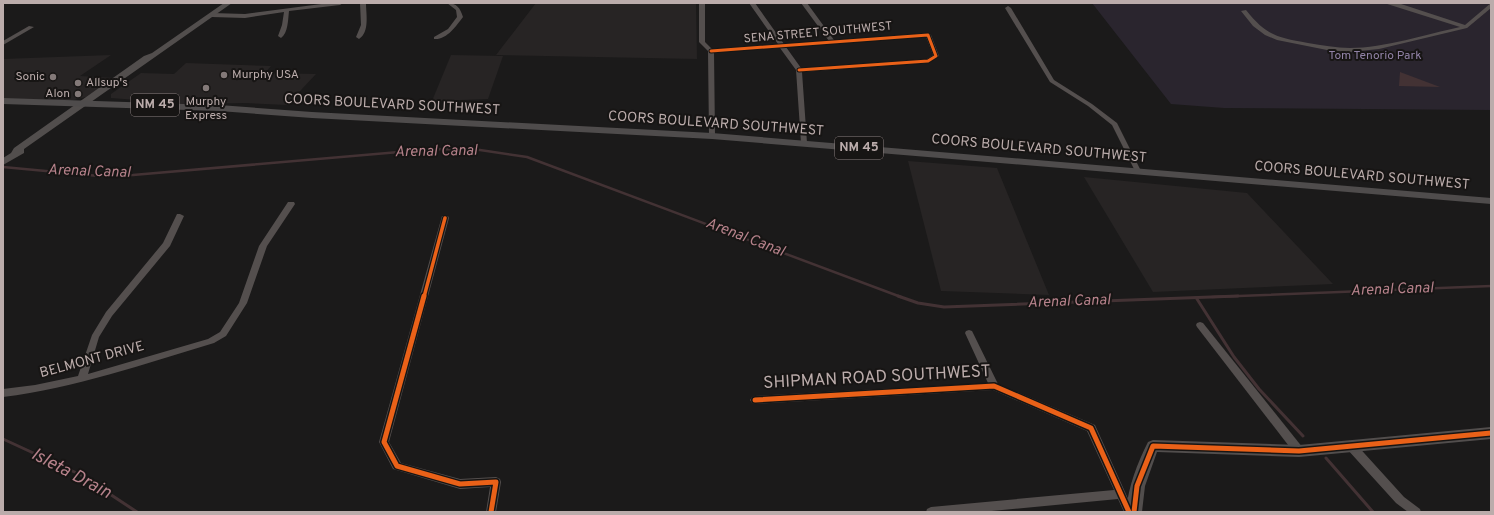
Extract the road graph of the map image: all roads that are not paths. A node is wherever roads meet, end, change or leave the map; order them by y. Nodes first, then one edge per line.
1 (229, 3) edge
2 (340, 3) edge
3 (363, 3) edge
4 (451, 3) edge
5 (702, 3) edge
6 (752, 3) edge
7 (804, 3) edge
8 (1387, 3) edge
9 (324, 4) edge
10 (1491, 5) edge
11 (1008, 8) dead end
12 (287, 10) junction
13 (1244, 11) dead end
14 (212, 15) junction
15 (31, 27) dead end
16 (1465, 27) junction
17 (281, 36) dead end
18 (359, 37) dead end
19 (436, 38) dead end
20 (832, 42) junction
21 (3, 43) edge
22 (781, 46) junction
23 (711, 51) junction
24 (799, 70) junction
25 (3, 101) edge
26 (3, 106) edge
27 (85, 106) junction
28 (712, 136) junction
29 (804, 143) junction
30 (3, 162) edge
31 (1138, 171) junction
32 (1491, 201) edge
33 (291, 204) dead end
34 (180, 216) dead end
35 (445, 218) dead end
36 (1200, 325) dead end
37 (969, 333) dead end
38 (82, 379) junction
39 (994, 386) junction
40 (3, 393) edge
41 (755, 400) dead end
42 (1491, 433) edge
43 (1351, 446) junction
44 (1299, 451) junction
45 (1120, 494) junction
46 (491, 512) edge
47 (931, 512) edge
48 (1129, 512) edge
49 (1134, 512) edge
50 (1416, 512) edge

1 - 14 street
2 - 9 street
3 - 18 street
4 - 19 street
5 - 23 street
6 - 22 street
7 - 20 street
8 - 16 street
9 - 12 street
10 - 16 street
11 - 31 street
12 - 14 street
12 - 17 street
13 - 16 street
14 - 27 street
15 - 21 street
20 - 22 street, SENA STREET SOUTHWEST
20 - 24 street, SENA STREET SOUTHWEST
22 - 23 street, SENA STREET SOUTHWEST
22 - 24 street
23 - 28 street
24 - 29 street
25 - 27 main road, COORS BOULEVARD SOUTHWEST
26 - 27 main road, COORS BOULEVARD SOUTHWEST
27 - 28 main road, COORS BOULEVARD SOUTHWEST / NM 45
27 - 30 street
28 - 29 main road, COORS BOULEVARD SOUTHWEST / NM 45
29 - 31 main road, COORS BOULEVARD SOUTHWEST / NM 45
31 - 32 main road, COORS BOULEVARD SOUTHWEST / NM 45
33 - 38 street, BELMONT DRIVE
34 - 38 street
35 - 46 street
36 - 44 street
37 - 39 street
38 - 40 street, BELMONT DRIVE
39 - 41 street, SHIPMAN ROAD SOUTHWEST
39 - 45 street, SHIPMAN ROAD SOUTHWEST
42 - 43 street
43 - 44 street
43 - 50 street
44 - 49 street
45 - 47 street
45 - 48 street, SHIPMAN ROAD SOUTHWEST

